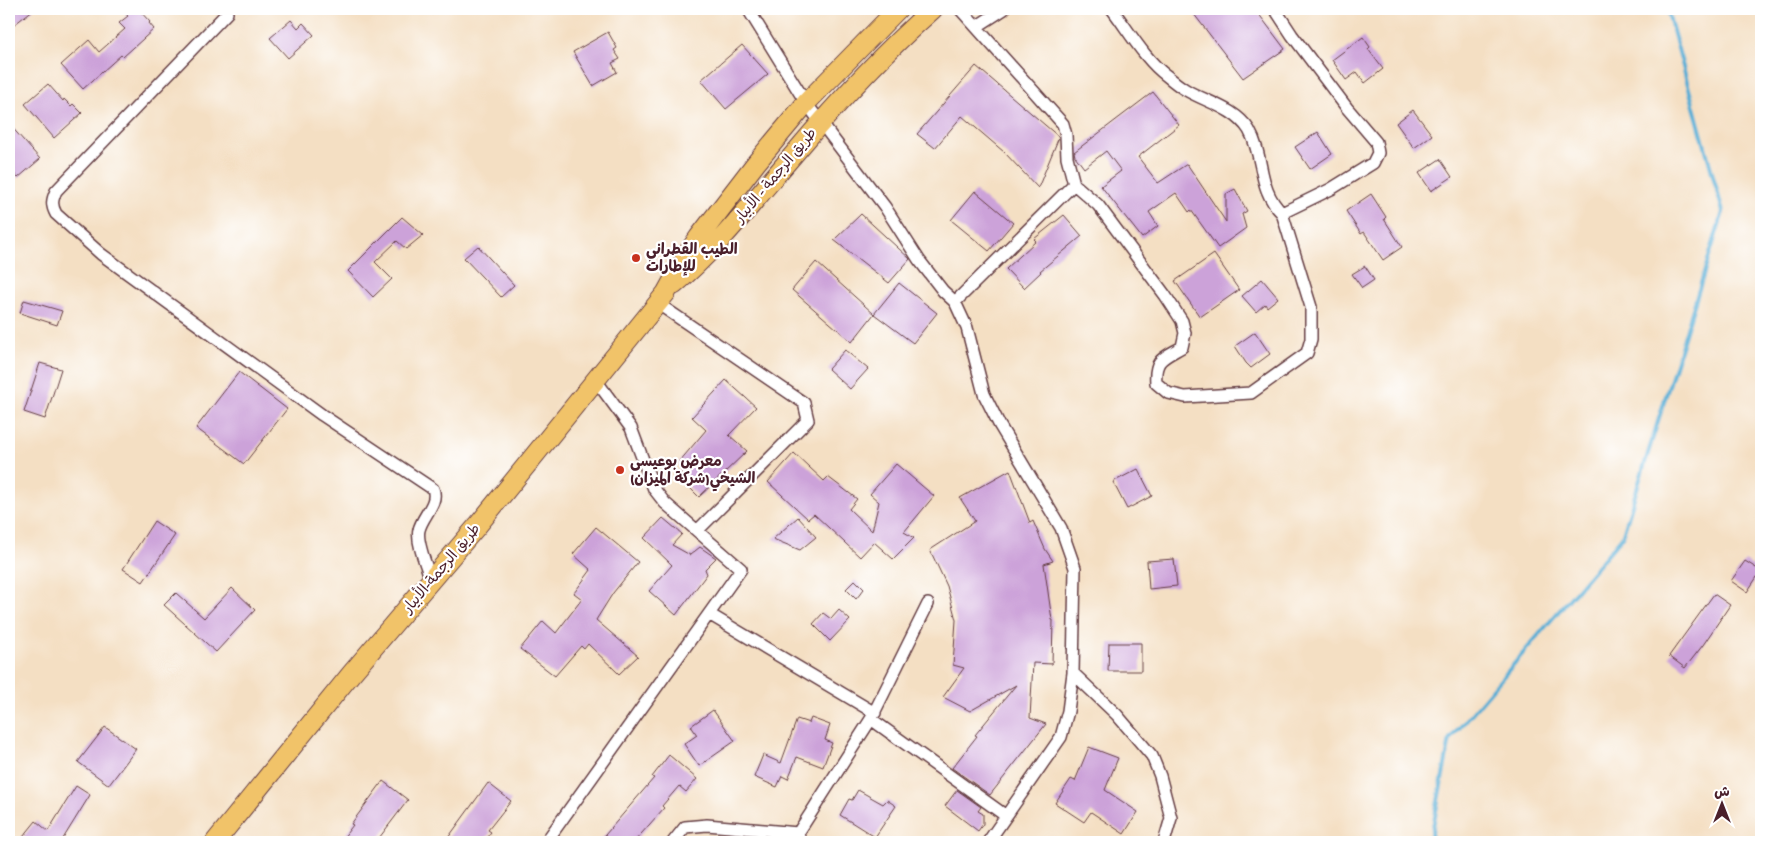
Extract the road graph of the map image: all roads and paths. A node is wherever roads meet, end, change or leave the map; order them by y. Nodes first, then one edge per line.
1 (748, 9) edge
2 (898, 9) edge
3 (932, 9) edge
4 (960, 9) edge
5 (1004, 9) edge
6 (1112, 9) edge
7 (1275, 9) edge
8 (227, 14) dead end
9 (976, 27) junction
10 (806, 103) junction
11 (821, 122) junction
12 (1074, 184) junction
13 (1282, 213) junction
14 (662, 298) junction
15 (955, 302) junction
16 (595, 379) junction
17 (698, 530) junction
18 (431, 580) junction
19 (928, 604) dead end
20 (709, 614) junction
21 (1073, 673) junction
22 (873, 716) junction
23 (1006, 816) junction
24 (799, 838) edge
25 (216, 842) edge
26 (546, 842) edge
27 (673, 842) edge
28 (988, 842) edge
29 (1164, 842) edge

1 - 10 street
2 - 10 highway, طريق الرجمة - الأبيار
3 - 11 highway, طريق الرجمة - الأبيار
4 - 9 street
5 - 9 street
6 - 13 street
7 - 13 street
8 - 18 street
9 - 12 street
10 - 11 street
10 - 14 highway, طريق الرجمة - الأبيار
11 - 14 highway, طريق الرجمة - الأبيار
11 - 15 street
12 - 13 street
12 - 15 street
14 - 16 highway, طريق الرجمة-الأبيار
14 - 17 street
15 - 21 street
16 - 17 street
16 - 18 highway, طريق الرجمة-الأبيار
17 - 20 street
18 - 25 highway, طريق الرجمة-الأبيار
19 - 22 street
20 - 22 street
20 - 26 street
21 - 23 street
21 - 29 street
22 - 23 street
22 - 24 street
23 - 28 street
24 - 27 street

